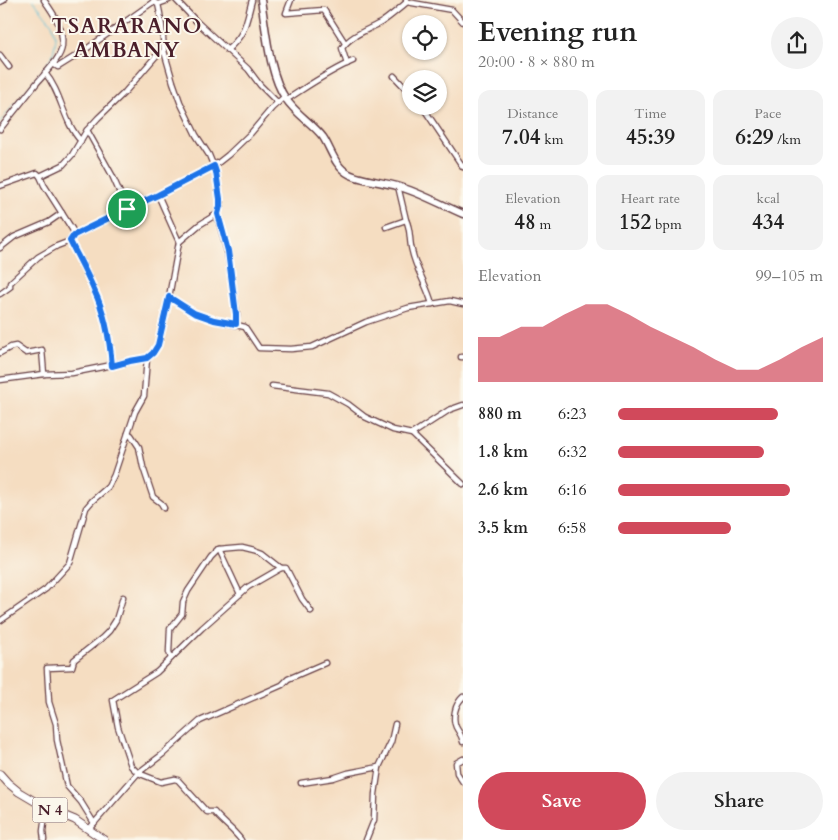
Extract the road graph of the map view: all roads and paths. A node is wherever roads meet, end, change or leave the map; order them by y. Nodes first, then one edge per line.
1 (4, 0) edge
2 (44, 0) edge
3 (169, 0) edge
4 (176, 0) edge
5 (252, 0) edge
6 (261, 0) edge
7 (291, 0) edge
8 (406, 1) edge
9 (0, 2) edge
10 (155, 2) edge
11 (463, 22) edge
12 (345, 43) junction
13 (227, 50) junction
14 (164, 51) junction
15 (0, 55) edge
16 (353, 61) dead end
17 (53, 64) junction
18 (347, 64) junction
19 (9, 67) dead end
20 (45, 73) junction
21 (394, 76) dead end
22 (402, 84) edge
23 (285, 99) junction
24 (278, 103) junction
25 (428, 115) edge
26 (0, 129) edge
27 (87, 130) junction
28 (81, 141) junction
29 (214, 166) junction
30 (463, 167) edge
31 (40, 176) junction
32 (0, 186) edge
33 (398, 186) junction
34 (158, 195) junction
35 (127, 209) junction
36 (62, 212) junction
37 (218, 214) junction
38 (463, 214) edge
39 (406, 220) junction
40 (386, 227) dead end
41 (74, 235) junction
42 (70, 241) junction
43 (179, 242) junction
44 (0, 248) edge
45 (0, 294) edge
46 (169, 297) junction
47 (432, 304) junction
48 (463, 304) edge
49 (236, 324) junction
50 (0, 353) edge
51 (147, 358) junction
52 (112, 366) junction
53 (44, 374) junction
54 (0, 380) edge
55 (272, 386) dead end
56 (463, 405) edge
57 (128, 433) junction
58 (412, 434) junction
59 (463, 484) edge
60 (164, 508) dead end
61 (219, 549) junction
62 (281, 568) junction
63 (240, 594) junction
64 (123, 597) dead end
65 (311, 611) dead end
66 (0, 621) edge
67 (171, 658) junction
68 (325, 664) dead end
69 (463, 697) edge
70 (395, 724) dead end
71 (463, 742) edge
72 (463, 759) edge
73 (379, 767) junction
74 (138, 773) junction
75 (0, 774) edge
76 (463, 782) edge
77 (301, 783) dead end
78 (46, 808) junction
79 (92, 826) junction
80 (44, 840) edge
81 (104, 840) edge
82 (241, 840) edge
83 (366, 840) edge

1 - 9 street
2 - 17 street
3 - 10 street
4 - 13 street
5 - 13 street
6 - 23 street
7 - 12 street
8 - 11 street
8 - 12 street
10 - 14 street
10 - 17 street
12 - 18 street
13 - 24 street
14 - 27 street
14 - 29 street
15 - 19 street
16 - 18 street
17 - 20 street
18 - 23 street
20 - 26 street
20 - 28 street
21 - 22 street
23 - 24 street
23 - 33 street
24 - 29 street
25 - 30 street
27 - 28 street
27 - 35 street
28 - 31 street
29 - 34 street
29 - 37 street
31 - 32 street
31 - 36 street
33 - 38 street
33 - 39 street
34 - 35 street
34 - 43 street
35 - 41 street
36 - 41 street
36 - 44 street
37 - 43 street
37 - 49 street
39 - 40 street
39 - 47 street
41 - 42 street
42 - 45 street
42 - 52 street
43 - 46 street
46 - 49 street
46 - 51 street
47 - 48 street
47 - 49 street
50 - 53 street
51 - 52 street
51 - 57 street
52 - 53 street
53 - 54 street
55 - 58 street
56 - 58 street
57 - 60 street
57 - 66 street
58 - 59 street
61 - 62 street
61 - 63 street
61 - 67 street
62 - 63 street
62 - 65 street
63 - 67 street
64 - 79 street
67 - 74 street
68 - 74 street
69 - 71 street
70 - 73 street
72 - 76 street
73 - 77 street
73 - 83 street
74 - 79 street
74 - 82 street
75 - 78 main road, N 4
78 - 79 main road, N 4
78 - 80 street
79 - 81 main road, N 4

